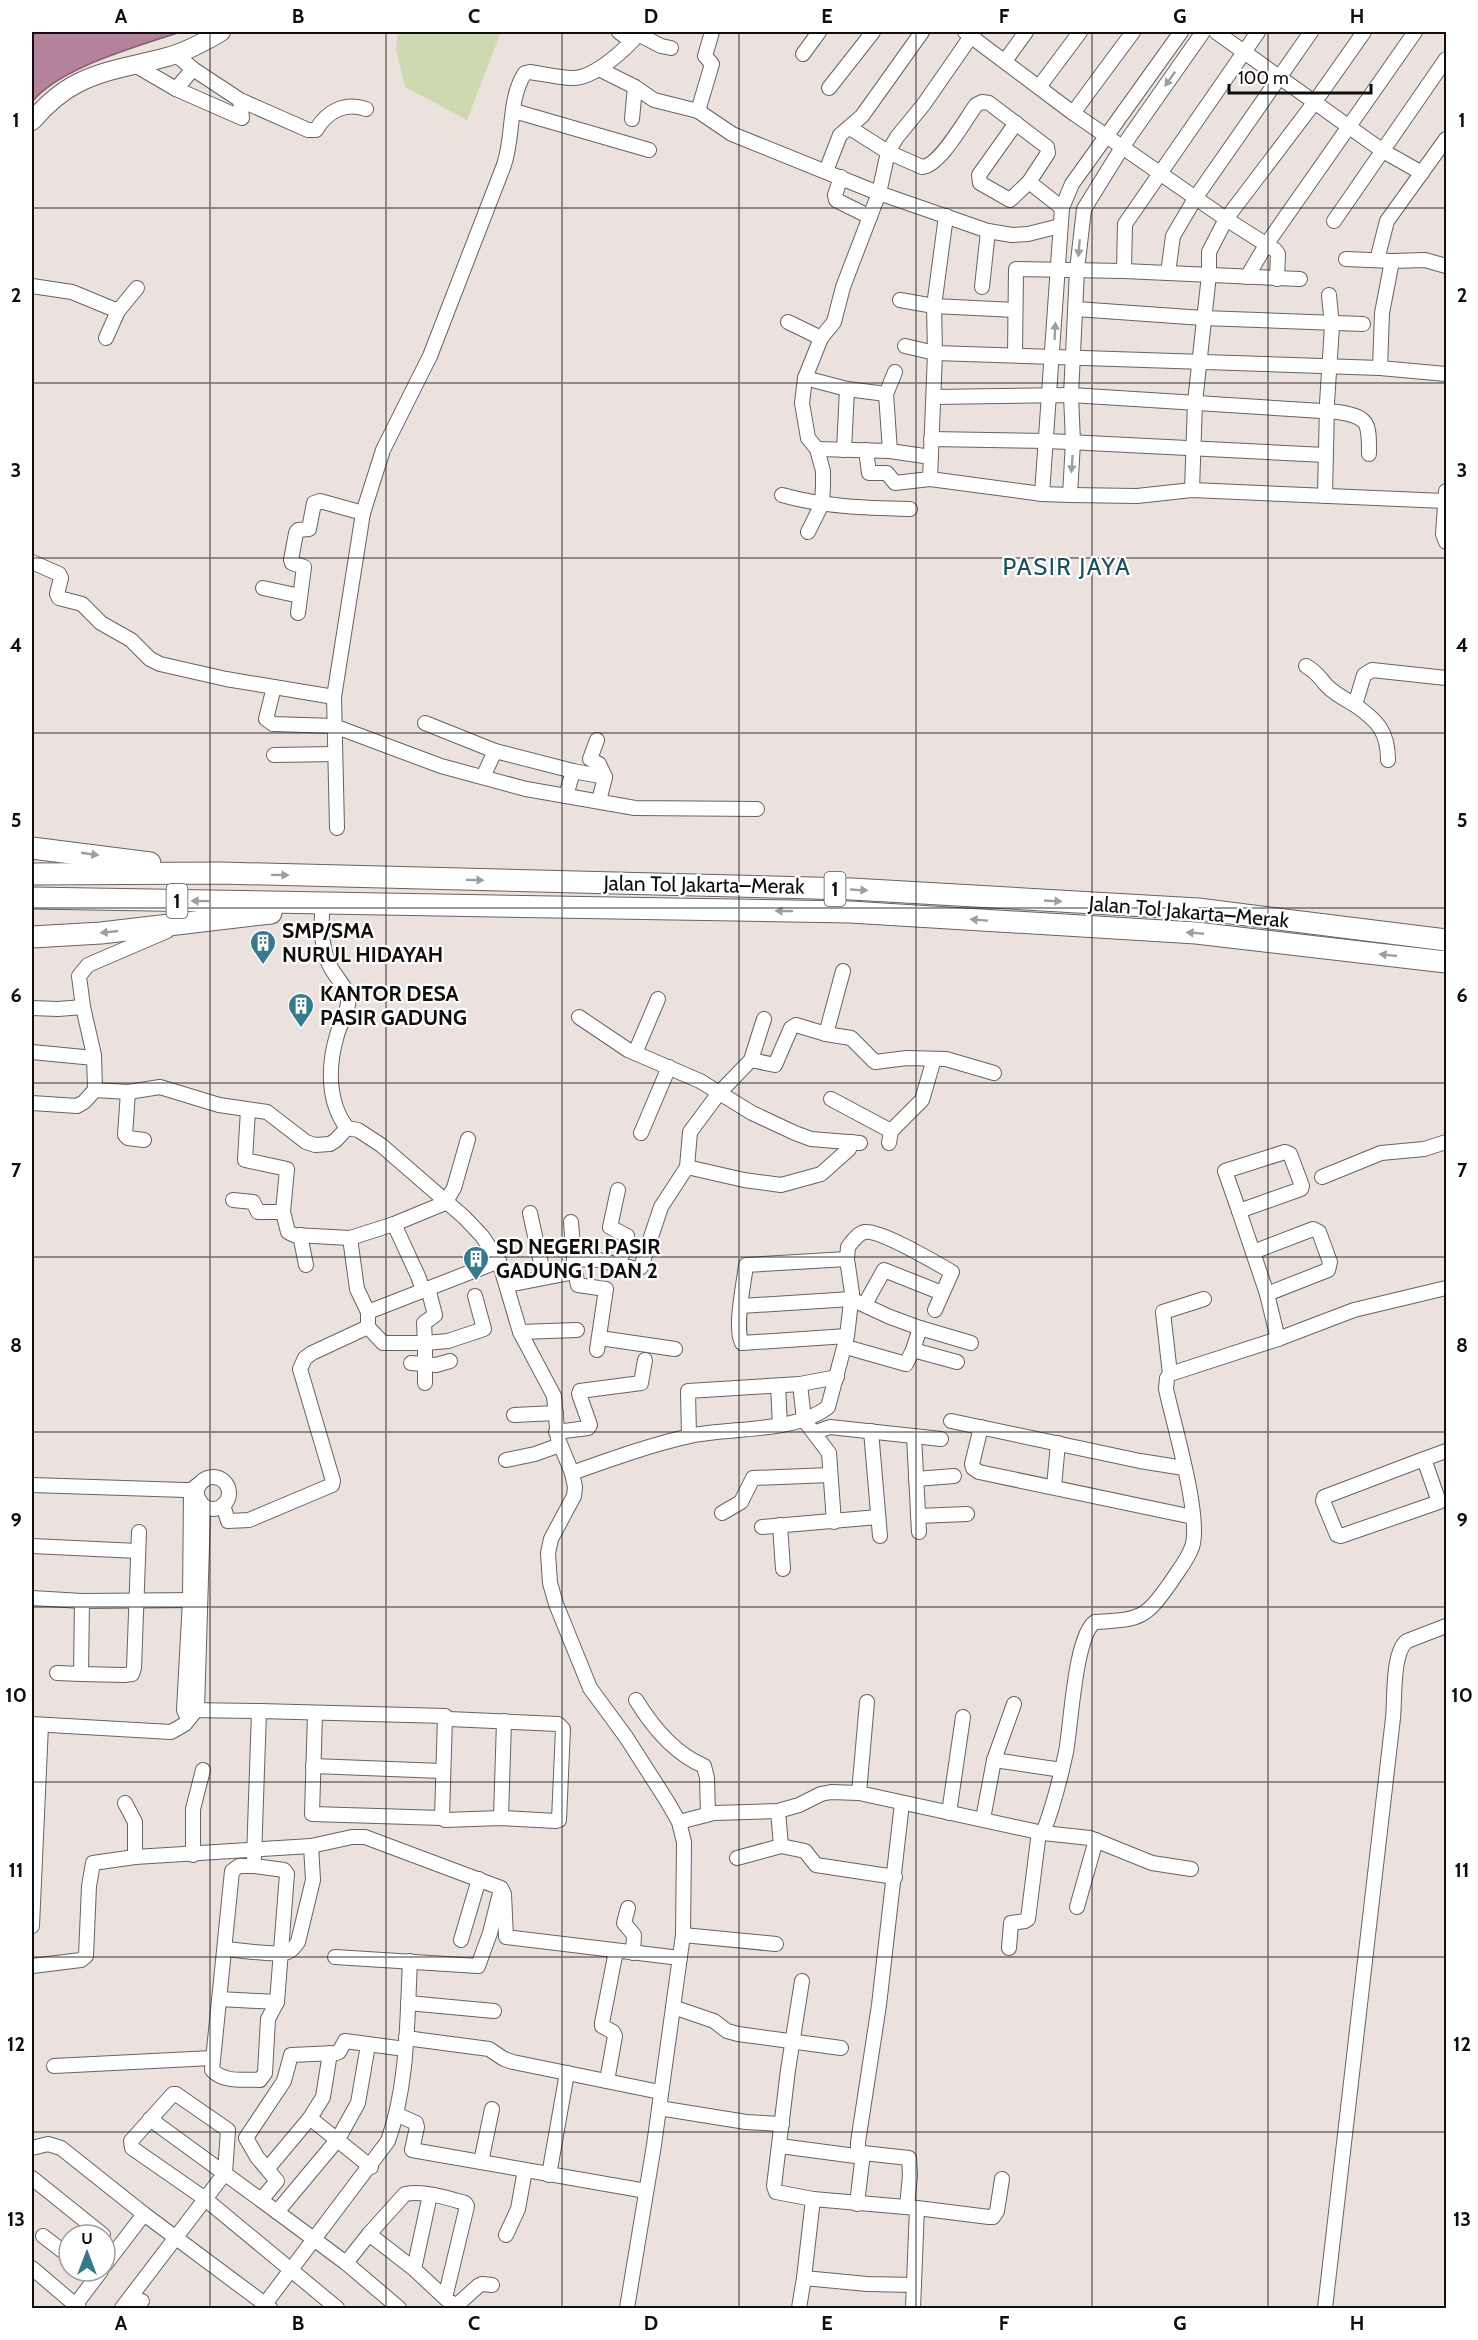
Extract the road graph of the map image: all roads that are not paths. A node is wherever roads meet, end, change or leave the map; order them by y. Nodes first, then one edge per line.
1 (221, 32) edge
2 (619, 32) edge
3 (712, 32) edge
4 (819, 32) edge
5 (873, 32) edge
6 (922, 32) edge
7 (1026, 32) edge
8 (1080, 32) edge
9 (1133, 32) edge
10 (1180, 32) edge
11 (1203, 32) edge
12 (1216, 32) edge
13 (1258, 32) edge
14 (1311, 32) edge
15 (1364, 32) edge
16 (1415, 32) edge
17 (970, 33) edge
18 (636, 36) edge
19 (671, 48) dead end
20 (1244, 52) junction
21 (176, 54) junction
22 (803, 54) dead end
23 (1446, 59) edge
24 (1005, 61) junction
25 (133, 64) junction
26 (193, 69) junction
27 (599, 69) junction
28 (1280, 78) junction
29 (635, 87) junction
30 (1039, 87) junction
31 (829, 88) dead end
32 (176, 89) junction
33 (240, 100) junction
34 (1314, 102) junction
35 (366, 109) dead end
36 (514, 111) junction
37 (698, 111) junction
38 (1073, 113) junction
39 (632, 119) dead end
40 (32, 121) edge
41 (1016, 123) junction
42 (1349, 127) junction
43 (850, 128) junction
44 (1108, 136) junction
45 (1446, 139) edge
46 (1123, 146) junction
47 (649, 150) dead end
48 (1383, 151) junction
49 (888, 152) junction
50 (826, 171) junction
51 (1160, 172) junction
52 (1422, 173) junction
53 (841, 177) junction
54 (1029, 182) junction
55 (1073, 185) junction
56 (879, 193) junction
57 (1091, 196) junction
58 (1196, 197) junction
59 (1062, 208) junction
60 (946, 216) junction
61 (870, 217) junction
62 (1226, 219) junction
63 (1334, 220) dead end
64 (1060, 226) junction
65 (988, 231) junction
66 (1266, 245) junction
67 (1346, 259) dead end
68 (1377, 260) junction
69 (1392, 261) junction
70 (1446, 266) edge
71 (1077, 270) junction
72 (1057, 271) junction
73 (1124, 271) junction
74 (1168, 273) junction
75 (1209, 275) junction
76 (1247, 277) junction
77 (1277, 279) junction
78 (1299, 279) dead end
79 (32, 286) edge
80 (982, 287) dead end
81 (137, 288) dead end
82 (1329, 295) dead end
83 (900, 300) dead end
84 (934, 306) junction
85 (1076, 309) junction
86 (1015, 310) junction
87 (118, 311) junction
88 (1203, 318) junction
89 (788, 322) dead end
90 (1331, 324) junction
91 (1363, 324) dead end
92 (106, 338) dead end
93 (821, 338) junction
94 (905, 346) dead end
95 (935, 353) junction
96 (1015, 354) junction
97 (1053, 356) junction
98 (1074, 356) junction
99 (1198, 362) junction
100 (1330, 367) junction
101 (1380, 368) junction
102 (895, 372) dead end
103 (1446, 374) edge
104 (805, 378) junction
105 (847, 389) junction
106 (886, 394) junction
107 (1071, 395) junction
108 (1050, 396) junction
109 (934, 397) junction
110 (1195, 402) junction
111 (1327, 410) junction
112 (931, 439) junction
113 (1048, 441) junction
114 (1073, 442) junction
115 (1194, 448) junction
116 (817, 449) junction
117 (844, 450) junction
118 (866, 450) junction
119 (890, 451) junction
120 (1325, 454) junction
121 (1368, 454) dead end
122 (931, 457) junction
123 (930, 479) junction
124 (1192, 490) junction
125 (1042, 494) junction
126 (782, 495) dead end
127 (1070, 495) junction
128 (1325, 496) junction
129 (1446, 496) edge
130 (822, 504) junction
131 (910, 509) dead end
132 (363, 513) junction
133 (808, 532) dead end
134 (1446, 542) edge
135 (32, 562) edge
136 (263, 588) dead end
137 (300, 596) junction
138 (298, 613) dead end
139 (1306, 666) dead end
140 (1446, 678) edge
141 (274, 687) junction
142 (334, 698) junction
143 (1355, 705) junction
144 (425, 723) dead end
145 (334, 726) junction
146 (597, 740) dead end
147 (495, 751) junction
148 (335, 754) junction
149 (274, 755) dead end
150 (1388, 760) dead end
151 (573, 771) junction
152 (483, 777) junction
153 (605, 777) junction
154 (566, 796) junction
155 (599, 801) junction
156 (757, 809) dead end
157 (337, 828) dead end
158 (32, 848) edge
159 (221, 873) junction
160 (32, 874) edge
161 (32, 898) edge
162 (322, 909) junction
163 (188, 923) junction
164 (32, 937) edge
165 (1446, 940) edge
166 (1446, 962) edge
167 (843, 971) dead end
168 (658, 999) dead end
169 (83, 1007) junction
170 (32, 1008) edge
171 (579, 1017) dead end
172 (764, 1019) dead end
173 (826, 1034) junction
174 (32, 1052) edge
175 (635, 1053) junction
176 (94, 1057) junction
177 (934, 1059) junction
178 (751, 1060) junction
179 (669, 1067) junction
180 (994, 1073) dead end
181 (95, 1090) junction
182 (128, 1092) junction
183 (719, 1093) junction
184 (831, 1099) dead end
185 (32, 1103) edge
186 (248, 1110) junction
187 (347, 1128) junction
188 (641, 1134) dead end
189 (468, 1138) dead end
190 (144, 1140) dead end
191 (1446, 1142) edge
192 (687, 1167) junction
193 (1322, 1177) dead end
194 (618, 1190) dead end
195 (233, 1200) dead end
196 (445, 1203) junction
197 (1239, 1211) junction
198 (283, 1212) junction
199 (530, 1213) dead end
200 (571, 1222) dead end
201 (394, 1224) junction
202 (300, 1236) junction
203 (350, 1238) junction
204 (1253, 1252) junction
205 (847, 1259) junction
206 (500, 1261) junction
207 (306, 1265) dead end
208 (574, 1266) junction
209 (620, 1266) junction
210 (544, 1277) junction
211 (508, 1285) junction
212 (1446, 1288) edge
213 (425, 1289) junction
214 (942, 1293) junction
215 (1267, 1294) junction
216 (475, 1296) dead end
217 (1204, 1299) dead end
218 (859, 1301) junction
219 (741, 1306) junction
220 (935, 1310) dead end
221 (368, 1319) junction
222 (920, 1328) junction
223 (577, 1330) dead end
224 (520, 1332) junction
225 (847, 1336) junction
226 (1278, 1339) junction
227 (425, 1343) junction
228 (971, 1343) dead end
229 (675, 1349) dead end
230 (853, 1349) dead end
231 (914, 1350) junction
232 (645, 1360) dead end
233 (450, 1361) dead end
234 (957, 1362) dead end
235 (411, 1363) dead end
236 (426, 1364) junction
237 (1170, 1374) junction
238 (837, 1377) junction
239 (425, 1383) dead end
240 (800, 1384) junction
241 (778, 1386) junction
242 (556, 1413) junction
243 (514, 1415) dead end
244 (951, 1421) dead end
245 (780, 1425) junction
246 (810, 1426) junction
247 (981, 1427) junction
248 (871, 1431) junction
249 (689, 1436) junction
250 (914, 1436) junction
251 (558, 1438) junction
252 (941, 1438) dead end
253 (1058, 1443) junction
254 (1446, 1451) edge
255 (1424, 1459) junction
256 (506, 1460) dead end
257 (1184, 1468) junction
258 (572, 1473) junction
259 (830, 1475) junction
260 (954, 1476) dead end
261 (916, 1479) junction
262 (32, 1485) edge
263 (1054, 1487) junction
264 (194, 1495) junction
265 (1443, 1500) edge
266 (223, 1505) junction
267 (722, 1513) dead end
268 (967, 1514) dead end
269 (918, 1516) junction
270 (878, 1517) junction
271 (1193, 1517) junction
272 (834, 1522) junction
273 (780, 1525) junction
274 (762, 1527) dead end
275 (139, 1532) dead end
276 (919, 1532) dead end
277 (880, 1536) dead end
278 (32, 1546) edge
279 (138, 1551) junction
280 (783, 1569) dead end
281 (32, 1598) edge
282 (82, 1601) junction
283 (133, 1602) junction
284 (195, 1603) junction
285 (1446, 1626) edge
286 (57, 1673) dead end
287 (81, 1674) junction
288 (636, 1700) dead end
289 (867, 1702) dead end
290 (1014, 1704) dead end
291 (259, 1711) junction
292 (190, 1713) junction
293 (315, 1714) junction
294 (445, 1716) junction
295 (963, 1717) dead end
296 (504, 1721) junction
297 (36, 1724) edge
298 (994, 1760) junction
299 (313, 1766) junction
300 (203, 1770) dead end
301 (1062, 1770) junction
302 (442, 1771) junction
303 (859, 1793) junction
304 (125, 1803) dead end
305 (902, 1803) junction
306 (778, 1811) junction
307 (949, 1813) junction
308 (708, 1814) junction
309 (442, 1818) junction
310 (501, 1818) junction
311 (983, 1819) junction
312 (679, 1822) junction
313 (1041, 1833) junction
314 (1096, 1840) junction
315 (311, 1846) junction
316 (781, 1846) junction
317 (255, 1850) junction
318 (193, 1855) junction
319 (135, 1857) junction
320 (737, 1858) dead end
321 (254, 1866) junction
322 (33, 1868) edge
323 (1191, 1869) dead end
324 (895, 1877) junction
325 (479, 1879) junction
326 (501, 1888) junction
327 (1077, 1907) dead end
328 (628, 1908) dead end
329 (32, 1926) edge
330 (490, 1933) junction
331 (506, 1933) junction
332 (683, 1935) junction
333 (461, 1940) dead end
334 (776, 1944) dead end
335 (1009, 1948) dead end
336 (225, 1949) junction
337 (616, 1951) junction
338 (279, 1953) junction
339 (633, 1953) junction
340 (335, 1957) dead end
341 (680, 1958) junction
342 (410, 1961) junction
343 (32, 1966) edge
344 (802, 1981) dead end
345 (219, 1999) junction
346 (277, 2002) junction
347 (408, 2003) junction
348 (673, 2007) junction
349 (494, 2011) dead end
350 (793, 2042) junction
351 (405, 2043) junction
352 (368, 2045) junction
353 (841, 2048) dead end
354 (330, 2054) junction
355 (212, 2058) junction
356 (54, 2066) dead end
357 (567, 2073) junction
358 (607, 2081) junction
359 (660, 2092) junction
360 (659, 2108) junction
361 (492, 2109) dead end
362 (398, 2115) junction
363 (310, 2118) junction
364 (150, 2119) junction
365 (782, 2124) junction
366 (338, 2139) junction
367 (780, 2146) junction
368 (32, 2148) edge
369 (863, 2155) junction
370 (481, 2162) junction
371 (371, 2167) junction
372 (268, 2168) junction
373 (525, 2170) junction
374 (225, 2173) junction
375 (549, 2175) junction
376 (32, 2178) edge
377 (1002, 2179) dead end
378 (646, 2191) junction
379 (430, 2195) junction
380 (204, 2198) junction
381 (813, 2199) junction
382 (261, 2200) junction
383 (857, 2204) junction
384 (912, 2207) junction
385 (277, 2212) junction
386 (144, 2214) junction
387 (88, 2223) edge
388 (369, 2234) junction
389 (506, 2235) dead end
390 (43, 2236) dead end
391 (177, 2239) junction
392 (315, 2240) junction
393 (57, 2247) edge
394 (119, 2247) joint
395 (117, 2250) edge
396 (346, 2263) junction
397 (32, 2268) edge
398 (414, 2269) junction
399 (292, 2270) junction
400 (804, 2278) junction
401 (89, 2283) edge
402 (492, 2285) dead end
403 (914, 2285) junction
404 (452, 2304) edge
405 (76, 2307) edge
406 (266, 2307) edge
407 (122, 2308) edge
408 (337, 2308) edge
409 (399, 2308) edge
410 (627, 2308) edge
411 (799, 2308) edge
412 (913, 2308) edge
413 (1325, 2308) edge

1 - 21 main road
2 - 18 street
3 - 37 street
4 - 22 street
5 - 31 street
6 - 43 street
7 - 24 street
8 - 30 street
9 - 38 street
10 - 44 street
11 -> 46 street
12 - 20 street
13 - 20 street
14 - 28 street
15 - 34 street
16 - 42 street
17 - 24 street
17 - 49 street
18 - 19 street
18 - 27 street
20 - 28 street
20 - 51 street
21 - 25 main road
21 - 26 street
23 - 48 street
24 - 30 street
25 - 32 street
25 - 40 main road
26 - 32 street
26 - 33 street
27 - 29 street
27 - 36 street
28 - 34 street
28 - 58 street
29 - 37 street
29 - 39 street
30 - 38 street
32 - 33 street
33 - 35 street
34 - 42 street
34 - 62 street
36 - 47 street
36 - 132 street
37 - 50 street
38 - 44 street
41 - 49 street
41 - 54 street
41 - 54 street
42 - 48 street
42 - 66 street
43 - 49 street
43 - 50 street
44 - 46 street
44 - 55 street
45 - 52 street
46 - 51 street
46 - 57 street
48 - 52 street
48 - 63 street
49 - 56 street
50 - 53 street
51 - 58 street
51 - 73 street
52 - 68 street
53 - 56 street
53 - 61 street
54 - 59 street
55 - 57 street
55 - 59 street
56 - 60 street
56 - 61 street
57 -> 71 street
58 - 62 street
58 - 74 street
59 - 64 street
60 - 65 street
60 - 84 street
61 - 93 street
62 - 66 street
62 - 75 street
64 - 65 street
64 - 72 street
65 - 80 street
66 - 76 street
66 - 77 street
67 - 68 street
68 - 69 street
69 - 70 street
69 - 101 street
71 - 72 street
71 - 73 street
71 - 85 street
72 - 86 street
97 -> 72 street
73 - 74 street
74 - 75 street
75 - 76 street
75 - 88 street
76 - 77 street
77 - 78 street
79 - 87 street
81 - 87 street
82 - 90 street
83 - 84 street
84 - 86 street
84 - 95 street
85 - 88 street
85 - 98 street
86 - 96 street
87 - 92 street
88 - 90 street
88 - 99 street
89 - 93 street
90 - 91 street
90 - 100 street
93 - 104 street
94 - 95 street
95 - 96 street
95 - 109 street
96 - 97 street
97 - 98 street
97 - 108 street
98 - 99 street
98 - 107 street
99 - 100 street
99 - 110 street
100 - 101 street
100 - 111 street
101 - 103 street
102 - 106 street
104 - 105 street
104 - 116 street
105 - 106 street
105 - 117 street
106 - 119 street
107 - 108 street
107 - 110 street
107 - 114 street
108 - 109 street
108 - 113 street
109 - 112 street
110 - 111 street
110 - 115 street
111 - 120 street
111 - 121 street
112 - 113 street
112 - 122 street
113 - 114 street
113 - 125 street
114 - 115 street
114 -> 127 street
115 - 120 street
115 - 124 street
116 - 117 street
116 - 130 street
117 - 118 street
118 - 119 street
118 - 123 street
119 - 122 street
120 - 128 street
122 - 123 street
123 - 125 street
124 - 127 street
124 - 128 street
125 - 127 street
126 - 130 street
128 - 129 street
129 - 134 street
130 - 131 street
130 - 133 street
132 - 137 street
132 - 142 street
135 - 141 street
136 - 137 street
137 - 138 street
139 - 143 street
140 - 143 street
141 - 142 street
141 - 145 street
142 - 145 street
143 - 150 street
144 - 147 street
145 - 148 street
145 - 152 street
146 - 153 street
147 - 151 street
147 - 152 street
148 - 149 street
148 - 157 street
151 - 153 street
151 - 154 street
152 - 154 street
153 - 155 street
154 - 155 street
155 - 156 street
158 -> 159 highway
159 - 160 highway, Jalan Tol Jakarta–Merak / 1
159 -> 165 highway, Jalan Tol Jakarta–Merak / 1
162 -> 161 highway, Jalan Tol Jakarta–Merak / 1
162 - 163 highway
166 -> 162 highway, Jalan Tol Jakarta–Merak / 1
162 - 187 street
163 -> 164 highway
163 - 169 street
167 - 173 street
168 - 175 street
169 - 170 street
169 - 176 street
171 - 175 street
172 - 178 street
173 - 177 street
173 - 178 street
174 - 176 street
175 - 179 street
176 - 181 street
177 - 180 street
177 - 184 street
178 - 183 street
179 - 183 street
179 - 188 street
181 - 182 street
181 - 185 street
182 - 186 street
182 - 190 street
183 - 192 street
183 - 192 street
186 - 187 street
186 - 198 street
187 - 196 street
189 - 196 street
191 - 193 street
192 - 209 street
194 - 209 street
195 - 198 street
196 - 201 street
196 - 206 street
197 - 197 street
197 - 204 street
198 - 202 street
199 - 210 street
200 - 208 street
201 - 203 street
201 - 213 street
202 - 203 street
202 - 207 street
203 - 221 street
204 - 215 street
204 - 215 street
205 - 214 street
205 - 218 street
205 - 219 street
206 - 211 street
206 - 213 street
208 - 209 street
208 - 210 street
208 - 229 street
210 - 211 street
211 - 224 street
212 - 226 street
213 - 221 street
213 - 227 street
214 - 218 street
214 - 220 street
215 - 226 street
216 - 227 street
217 - 237 street
218 - 219 street
218 - 222 street
218 - 225 street
219 - 225 street
221 - 227 street
221 - 266 street
222 - 228 street
222 - 231 street
223 - 224 street
224 - 242 street
225 - 238 street
226 - 237 street
227 - 236 street
230 - 231 street
231 - 234 street
232 - 251 street
233 - 236 street
235 - 236 street
236 - 239 street
237 - 257 street
238 - 240 street
238 - 246 street
240 - 241 street
240 - 246 street
241 - 245 street
241 - 249 street
242 - 243 street
242 - 251 street
244 - 247 street
245 - 246 street
245 - 249 street
246 - 248 street
246 - 259 street
247 - 253 street
247 - 263 street
248 - 250 street
248 - 270 street
249 - 258 street
250 - 252 street
250 - 261 street
251 - 256 street
251 - 258 street
253 - 257 street
253 - 263 street
254 - 255 street
255 - 265 street
255 - 265 street
257 - 271 street
258 - 312 street
259 - 267 street
259 - 272 street
260 - 261 street
261 - 269 street
262 - 264 street
263 - 271 street
264 - 266 street
264 - 266 street
264 - 284 street
268 - 269 street
269 - 276 street
270 - 272 street
270 - 277 street
271 - 301 street
272 - 273 street
273 - 274 street
273 - 280 street
275 - 279 street
278 - 279 street
279 - 283 street
281 - 282 street
282 - 283 street
282 - 287 street
283 - 284 street
283 - 287 street
284 - 292 street
285 - 413 street
286 - 287 street
288 - 308 street
289 - 303 street
290 - 298 street
291 - 292 street
291 - 293 street
291 - 317 street
292 - 297 street
293 - 294 street
293 - 299 street
294 - 296 street
294 - 302 street
295 - 307 street
296 - 310 street
296 - 310 street
297 - 322 street
298 - 301 street
298 - 311 street
299 - 302 street
299 - 309 street
300 - 318 street
301 - 313 street
302 - 309 street
303 - 305 street
303 - 306 street
304 - 319 street
305 - 307 street
305 - 324 street
306 - 308 street
306 - 316 street
307 - 311 street
308 - 312 street
309 - 310 street
311 - 313 street
312 - 332 street
313 - 314 street
313 - 335 street
314 - 323 street
314 - 327 street
315 - 317 street
315 - 325 street
315 - 338 street
316 - 320 street
316 - 324 street
317 - 318 street
317 - 321 street
318 - 319 street
319 - 343 street
321 - 336 street
321 - 338 street
322 - 329 street
324 - 369 street
325 - 326 street
325 - 333 street
326 - 330 street
326 - 331 street
328 - 339 street
330 - 331 street
330 - 342 street
331 - 337 street
332 - 334 street
332 - 341 street
336 - 338 street
336 - 345 street
337 - 339 street
337 - 358 street
338 - 346 street
339 - 341 street
340 - 342 street
341 - 348 street
342 - 347 street
344 - 350 street
345 - 346 street
345 - 355 street
346 - 355 street
347 - 349 street
347 - 351 street
348 - 350 street
348 - 359 street
350 - 353 street
350 - 365 street
351 - 352 street
351 - 357 street
351 - 362 street
352 - 354 street
352 - 366 street
354 - 363 street
354 - 372 street
355 - 356 street
357 - 358 street
357 - 375 street
358 - 359 street
359 - 360 street
360 - 365 street
360 - 378 street
361 - 370 street
362 - 370 street
362 - 371 street
363 - 366 street
363 - 372 street
364 - 374 street
364 - 374 street
364 - 380 street
365 - 367 street
366 - 371 street
366 - 385 street
367 - 369 street
367 - 381 street
368 - 386 street
369 - 383 street
369 - 384 street
370 - 373 street
371 - 392 street
372 - 382 street
373 - 375 street
373 - 389 street
374 - 380 street
374 - 382 street
375 - 378 street
376 - 387 street
377 - 384 street
378 - 410 street
379 - 388 street
379 - 398 street
379 - 404 street
380 - 391 street
380 - 399 street
381 - 383 street
381 - 400 street
382 - 385 street
383 - 384 street
384 - 403 street
385 - 392 street
386 - 391 street
386 - 394 street
388 - 396 street
388 - 398 street
390 - 393 street
391 - 406 street
391 - 407 street
392 - 396 street
392 - 399 street
394 - 395 street
396 - 409 street
397 - 405 street
398 - 404 street
399 - 406 street
399 - 408 street
400 - 403 street
400 - 411 street
401 - 405 street
402 - 404 street
403 - 412 street

